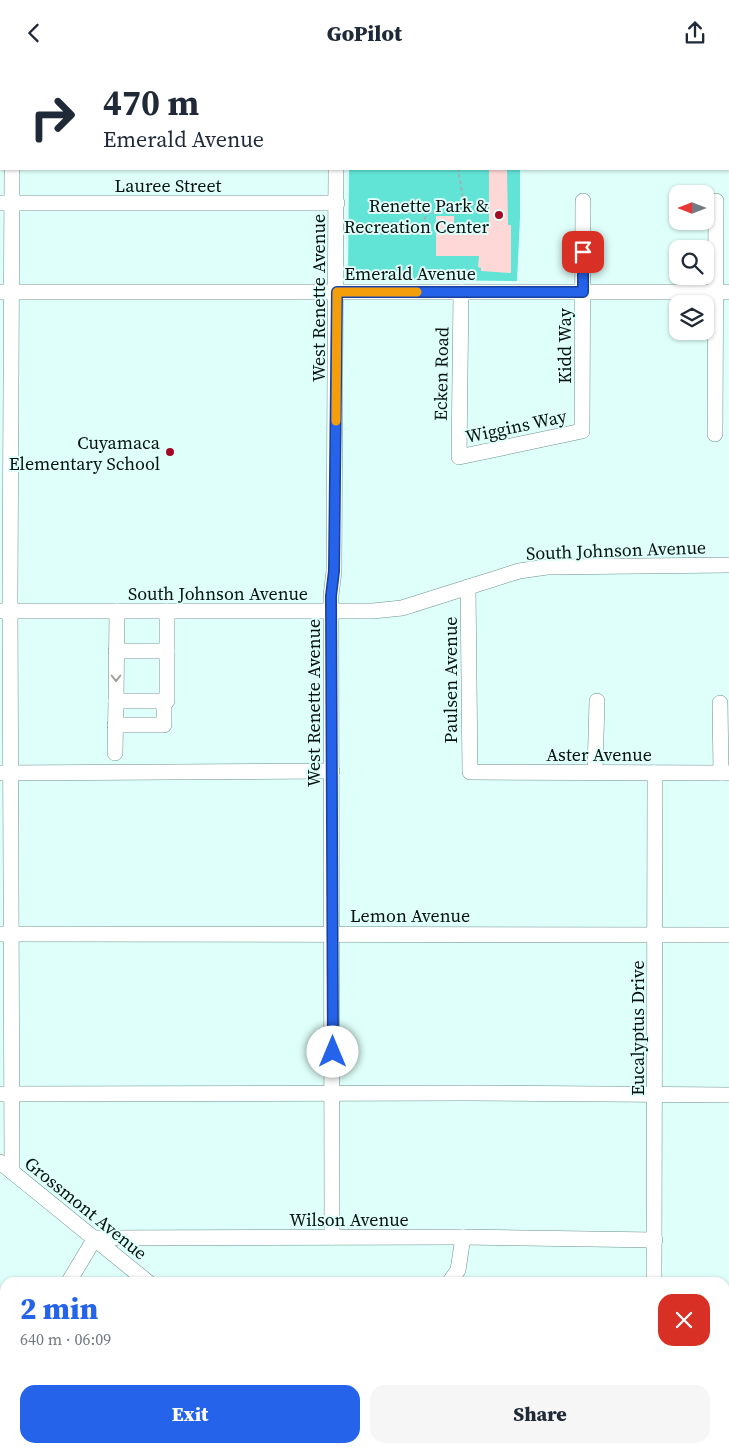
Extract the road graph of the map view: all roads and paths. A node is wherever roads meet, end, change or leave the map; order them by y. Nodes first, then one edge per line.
1 (12, 170) edge
2 (336, 170) edge
3 (458, 170) edge
4 (583, 201) dead end
5 (716, 201) dead end
6 (6, 203) edge
7 (337, 203) junction
8 (422, 226) dead end
9 (6, 292) edge
10 (337, 292) junction
11 (461, 292) junction
12 (583, 292) junction
13 (722, 292) edge
14 (582, 431) joint
15 (715, 434) dead end
16 (459, 457) joint
17 (729, 565) edge
18 (468, 587) junction
19 (5, 611) edge
20 (116, 611) junction
21 (168, 611) junction
22 (331, 612) junction
23 (116, 651) junction
24 (167, 651) junction
25 (116, 701) junction
26 (164, 701) junction
27 (597, 701) dead end
28 (720, 703) dead end
29 (115, 725) junction
30 (115, 753) dead end
31 (332, 771) junction
32 (470, 772) joint
33 (5, 773) edge
34 (595, 773) junction
35 (655, 773) junction
36 (725, 773) edge
37 (6, 934) edge
38 (332, 934) junction
39 (655, 935) junction
40 (729, 935) edge
41 (333, 1093) junction
42 (6, 1094) edge
43 (655, 1094) junction
44 (729, 1095) edge
45 (6, 1167) edge
46 (332, 1237) junction
47 (463, 1237) junction
48 (94, 1238) junction
49 (655, 1240) junction
50 (71, 1277) edge
51 (142, 1277) edge
52 (453, 1277) edge
53 (654, 1277) edge

1 - 6 street
2 - 7 street, West Renette Avenue
3 - 8 path
4 - 12 street, Kidd Way
5 - 13 street
6 - 7 street, Lauree Street
6 - 9 street
7 - 10 street, West Renette Avenue
9 - 10 street, Emerald Avenue
9 - 19 street
10 - 11 street, Emerald Avenue
10 - 22 street, West Renette Avenue
11 - 12 street, Emerald Avenue
11 - 16 street, Ecken Road
12 - 13 street, Emerald Avenue
12 - 14 street, Kidd Way
13 - 15 street
14 - 16 street, Wiggins Way
17 - 18 street, South Johnson Avenue
18 - 22 street, South Johnson Avenue
18 - 32 street, Paulsen Avenue
19 - 20 street, South Johnson Avenue
19 - 33 street
20 - 21 street, South Johnson Avenue
20 - 23 street
21 - 22 street, South Johnson Avenue
21 - 24 street
22 - 31 street, West Renette Avenue
23 - 24 street
23 -> 25 street
24 - 26 street
25 - 26 street
25 - 29 street
26 - 29 street
27 - 34 street
28 - 36 street
29 - 30 street
31 - 33 street
31 - 38 street, West Renette Avenue
32 - 34 street, Aster Avenue
33 - 37 street
34 - 35 street, Aster Avenue
35 - 36 street, Aster Avenue
35 - 39 street, Eucalyptus Drive
37 - 38 street, Lemon Avenue
37 - 42 street
38 - 39 street, Lemon Avenue
38 - 41 street, West Renette Avenue
39 - 40 street, Lemon Avenue
39 - 43 street, Eucalyptus Drive
41 - 42 street
41 - 43 street
41 - 46 street, West Renette Avenue
42 - 45 street
43 - 44 street
43 - 49 street, Eucalyptus Drive
45 - 48 street, Grossmont Avenue
46 - 47 street, Wilson Avenue
46 - 48 street, Wilson Avenue
47 - 49 street, Wilson Avenue
47 - 52 street
48 - 50 street
48 - 51 street, Grossmont Avenue
49 - 53 street, Eucalyptus Drive

